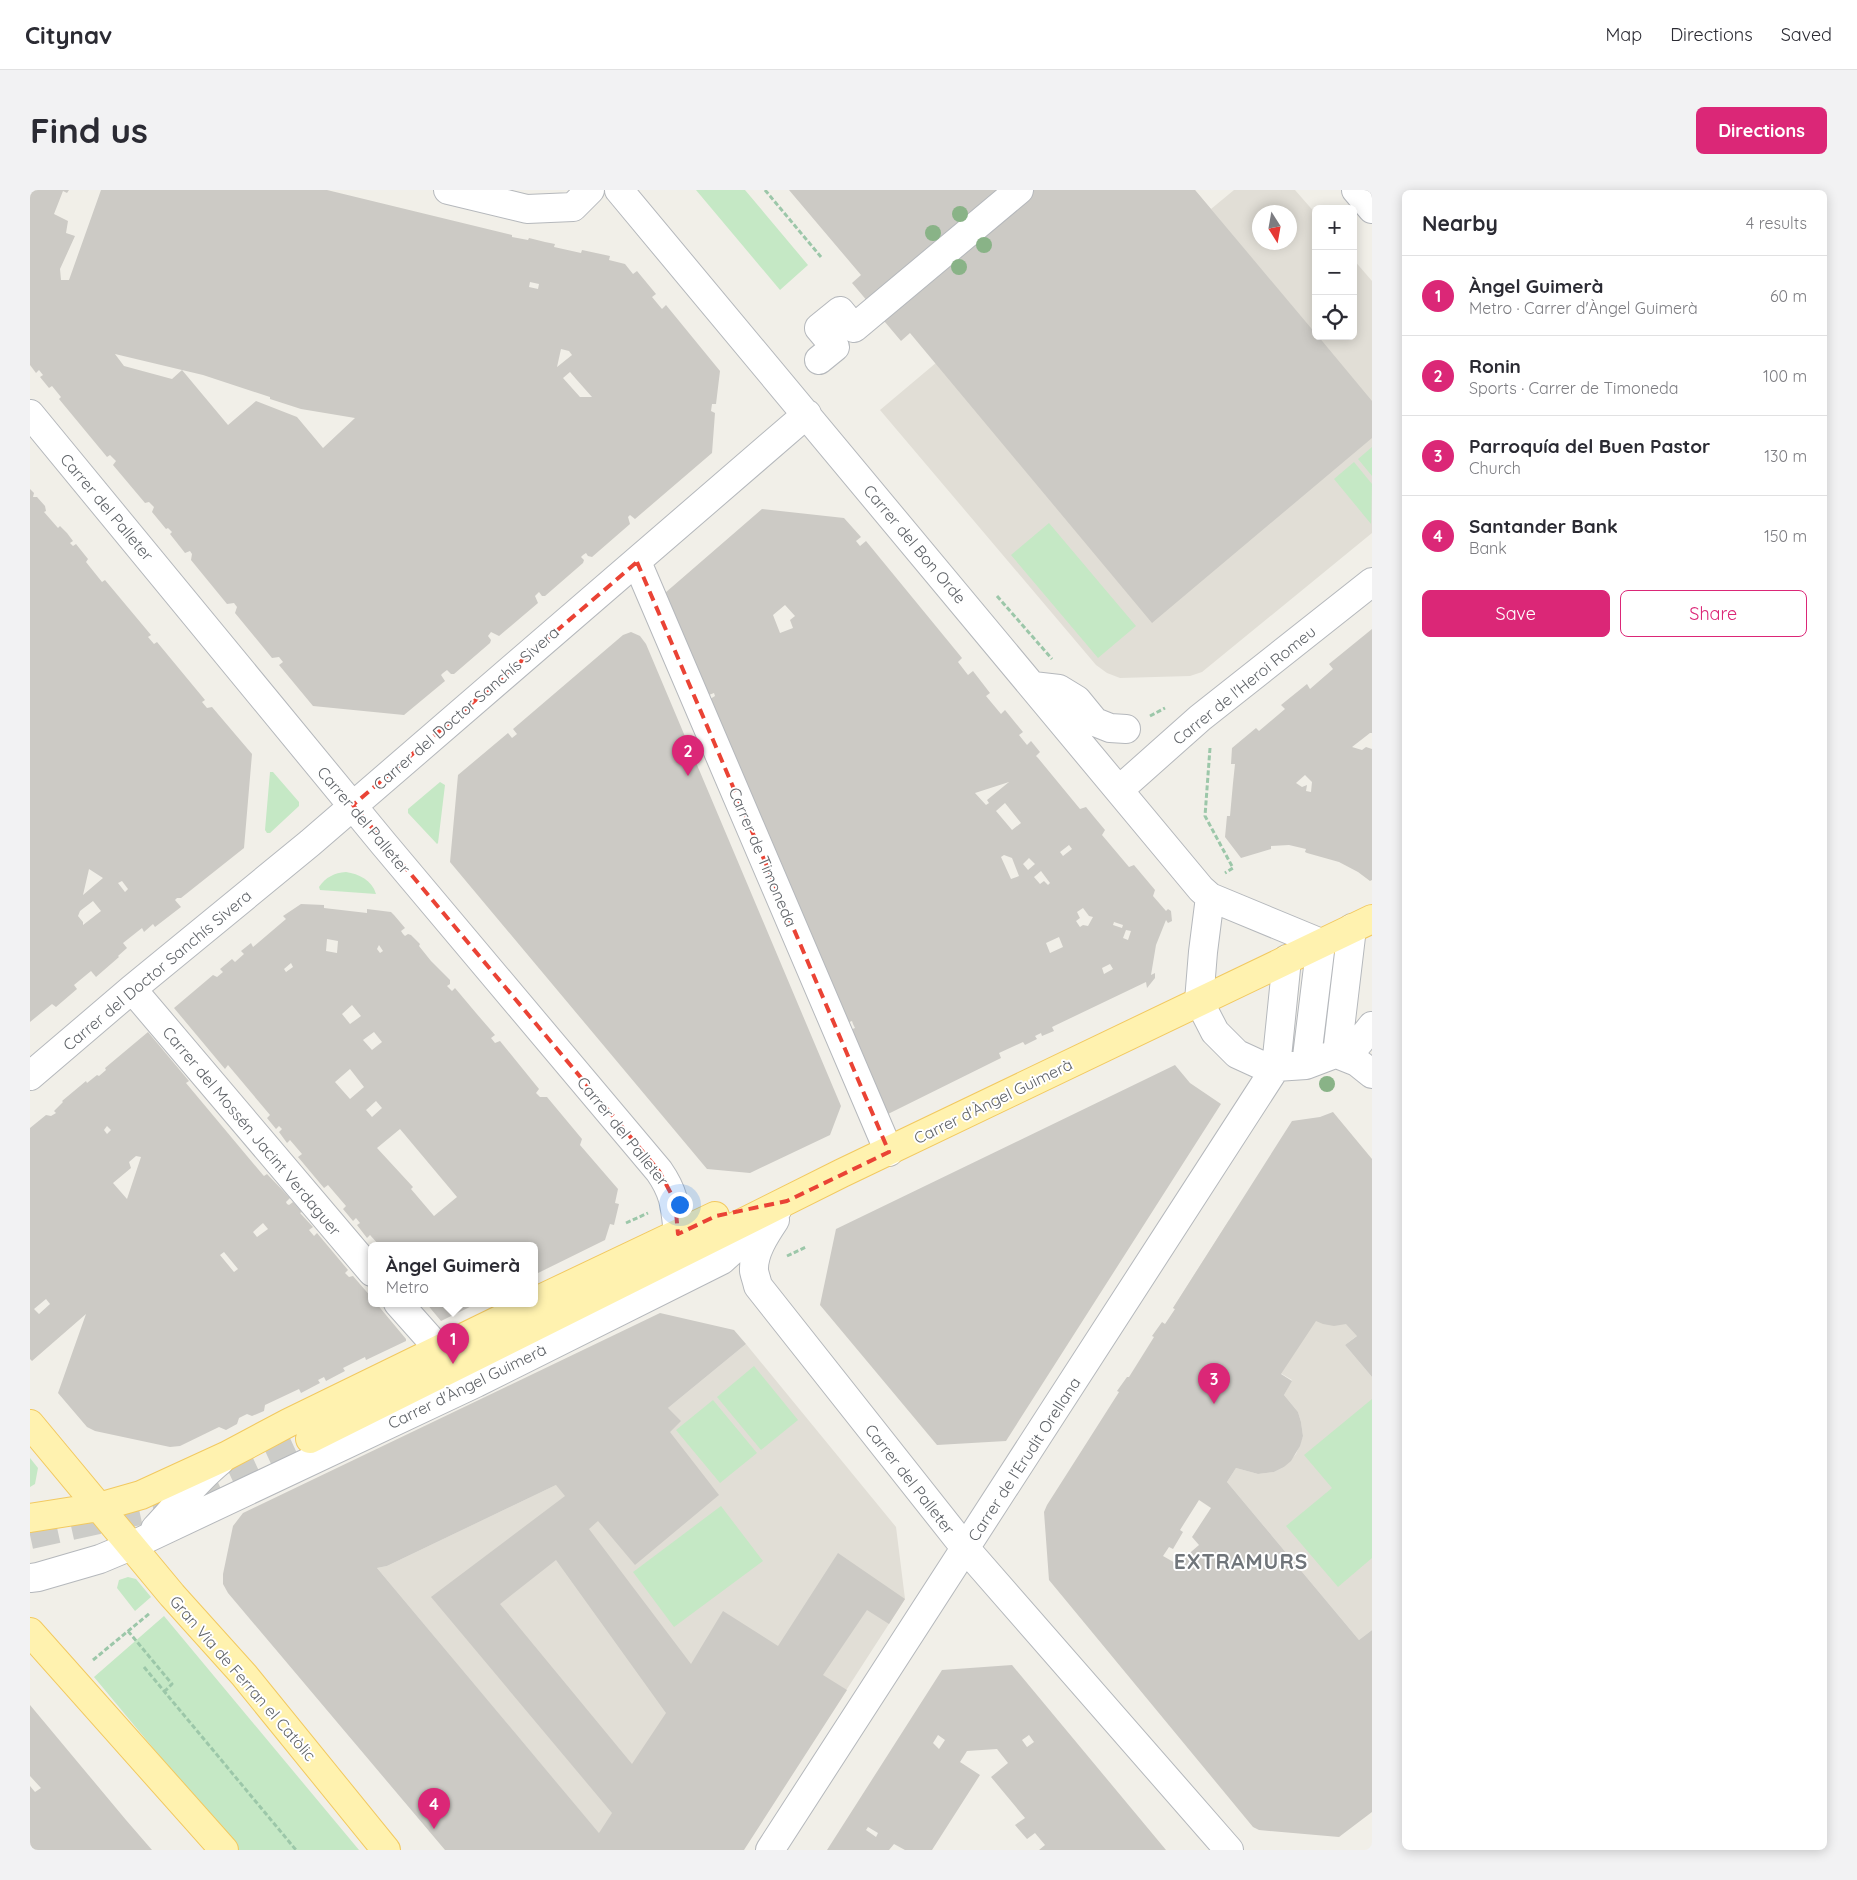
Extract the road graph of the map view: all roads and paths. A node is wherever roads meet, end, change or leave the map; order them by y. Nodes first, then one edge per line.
1 (448, 190) edge
2 (590, 190) edge
3 (619, 190) edge
4 (765, 190) edge
5 (1019, 190) edge
6 (1356, 190) edge
7 (1372, 210) edge
8 (820, 257) dead end
9 (827, 354) dead end
10 (30, 414) edge
11 (807, 414) junction
12 (637, 562) junction
13 (1372, 582) edge
14 (993, 590) dead end
15 (1058, 664) dead end
16 (1033, 686) junction
17 (1171, 704) dead end
18 (1133, 723) joint
19 (1210, 742) dead end
20 (1119, 790) junction
21 (353, 805) junction
22 (1216, 886) junction
23 (1362, 924) edge
24 (1321, 943) junction
25 (1287, 959) junction
26 (132, 989) junction
27 (1199, 1001) junction
28 (1372, 1026) edge
29 (1337, 1054) junction
30 (1306, 1065) junction
31 (1276, 1067) junction
32 (1372, 1074) edge
33 (30, 1076) edge
34 (889, 1152) junction
35 (787, 1201) junction
36 (653, 1211) dead end
37 (626, 1223) dead end
38 (678, 1234) junction
39 (806, 1247) dead end
40 (783, 1258) dead end
41 (368, 1267) edge
42 (538, 1301) edge
43 (402, 1307) edge
44 (525, 1307) edge
45 (438, 1348) junction
46 (30, 1424) edge
47 (310, 1439) tunnel mouth
48 (226, 1456) junction
49 (99, 1507) junction
50 (30, 1518) edge
51 (131, 1546) junction
52 (966, 1549) junction
53 (30, 1578) edge
54 (151, 1612) dead end
55 (128, 1631) junction
56 (30, 1632) edge
57 (92, 1661) dead end
58 (144, 1667) dead end
59 (165, 1691) junction
60 (224, 1850) edge
61 (296, 1850) edge
62 (386, 1850) edge
63 (770, 1850) edge
64 (1229, 1850) edge

1 - 2 street
3 - 11 street, Carrer del Bon Orde
4 - 8 path
5 - 9 street
6 - 7 street
10 - 21 street, Carrer del Palleter
11 - 12 street, Carrer del Doctor Sanchís Sivera
11 - 16 street, Carrer del Bon Orde
12 - 21 street, Carrer del Doctor Sanchís Sivera
12 - 34 street, Carrer de Timoneda
13 - 20 street, Carrer de l'Heroi Romeu
14 - 15 path
16 - 18 street
16 - 20 street, Carrer del Bon Orde
17 - 18 path
19 - 22 path
20 - 22 street, Carrer del Bon Orde
21 - 26 street, Carrer del Doctor Sanchís Sivera
21 - 38 street, Carrer del Palleter
22 - 24 street
22 - 27 street
23 - 24 main road, Carrer d'Àngel Guimerà
23 - 29 street, Carrer d'Àngel Guimerà
24 - 25 main road, Carrer d'Àngel Guimerà
24 - 30 street
25 - 27 main road, Carrer d'Àngel Guimerà
25 - 31 street
26 - 33 street, Carrer del Doctor Sanchís Sivera
26 - 41 street, Carrer del Mossén Jacint Verdaguer
27 - 31 street
27 - 34 main road, Carrer d'Àngel Guimerà
28 - 29 street
29 - 30 street
29 - 32 street
30 - 31 street
31 - 52 street, Carrer de l’Erudit Orellana
34 - 35 main road, Carrer d'Àngel Guimerà
35 - 38 main road, Carrer d'Àngel Guimerà
35 - 47 main road, Carrer d'Àngel Guimerà
35 - 51 street, Carrer d'Àngel Guimerà
35 - 52 street, Carrer del Palleter
36 - 37 path
38 - 42 main road, Carrer d'Àngel Guimerà
39 - 40 path
43 - 45 street
44 - 45 main road, Carrer d'Àngel Guimerà
45 - 48 main road, Carrer d'Àngel Guimerà
46 - 49 main road, Gran Via de Ferran el Catòlic
48 - 49 main road, Carrer d'Àngel Guimerà
48 - 51 street, Carrer d'Àngel Guimerà
49 - 50 main road
49 - 51 main road, Gran Via de Ferran el Catòlic
51 - 53 street, Carrer d'Àngel Guimerà
51 - 62 main road, Gran Via de Ferran el Catòlic
52 - 63 street, Carrer de l’Erudit Orellana
52 - 64 street, Carrer del Palleter
54 - 55 path
55 - 57 path
55 - 59 path
56 - 60 main road
58 - 59 path
59 - 61 path

